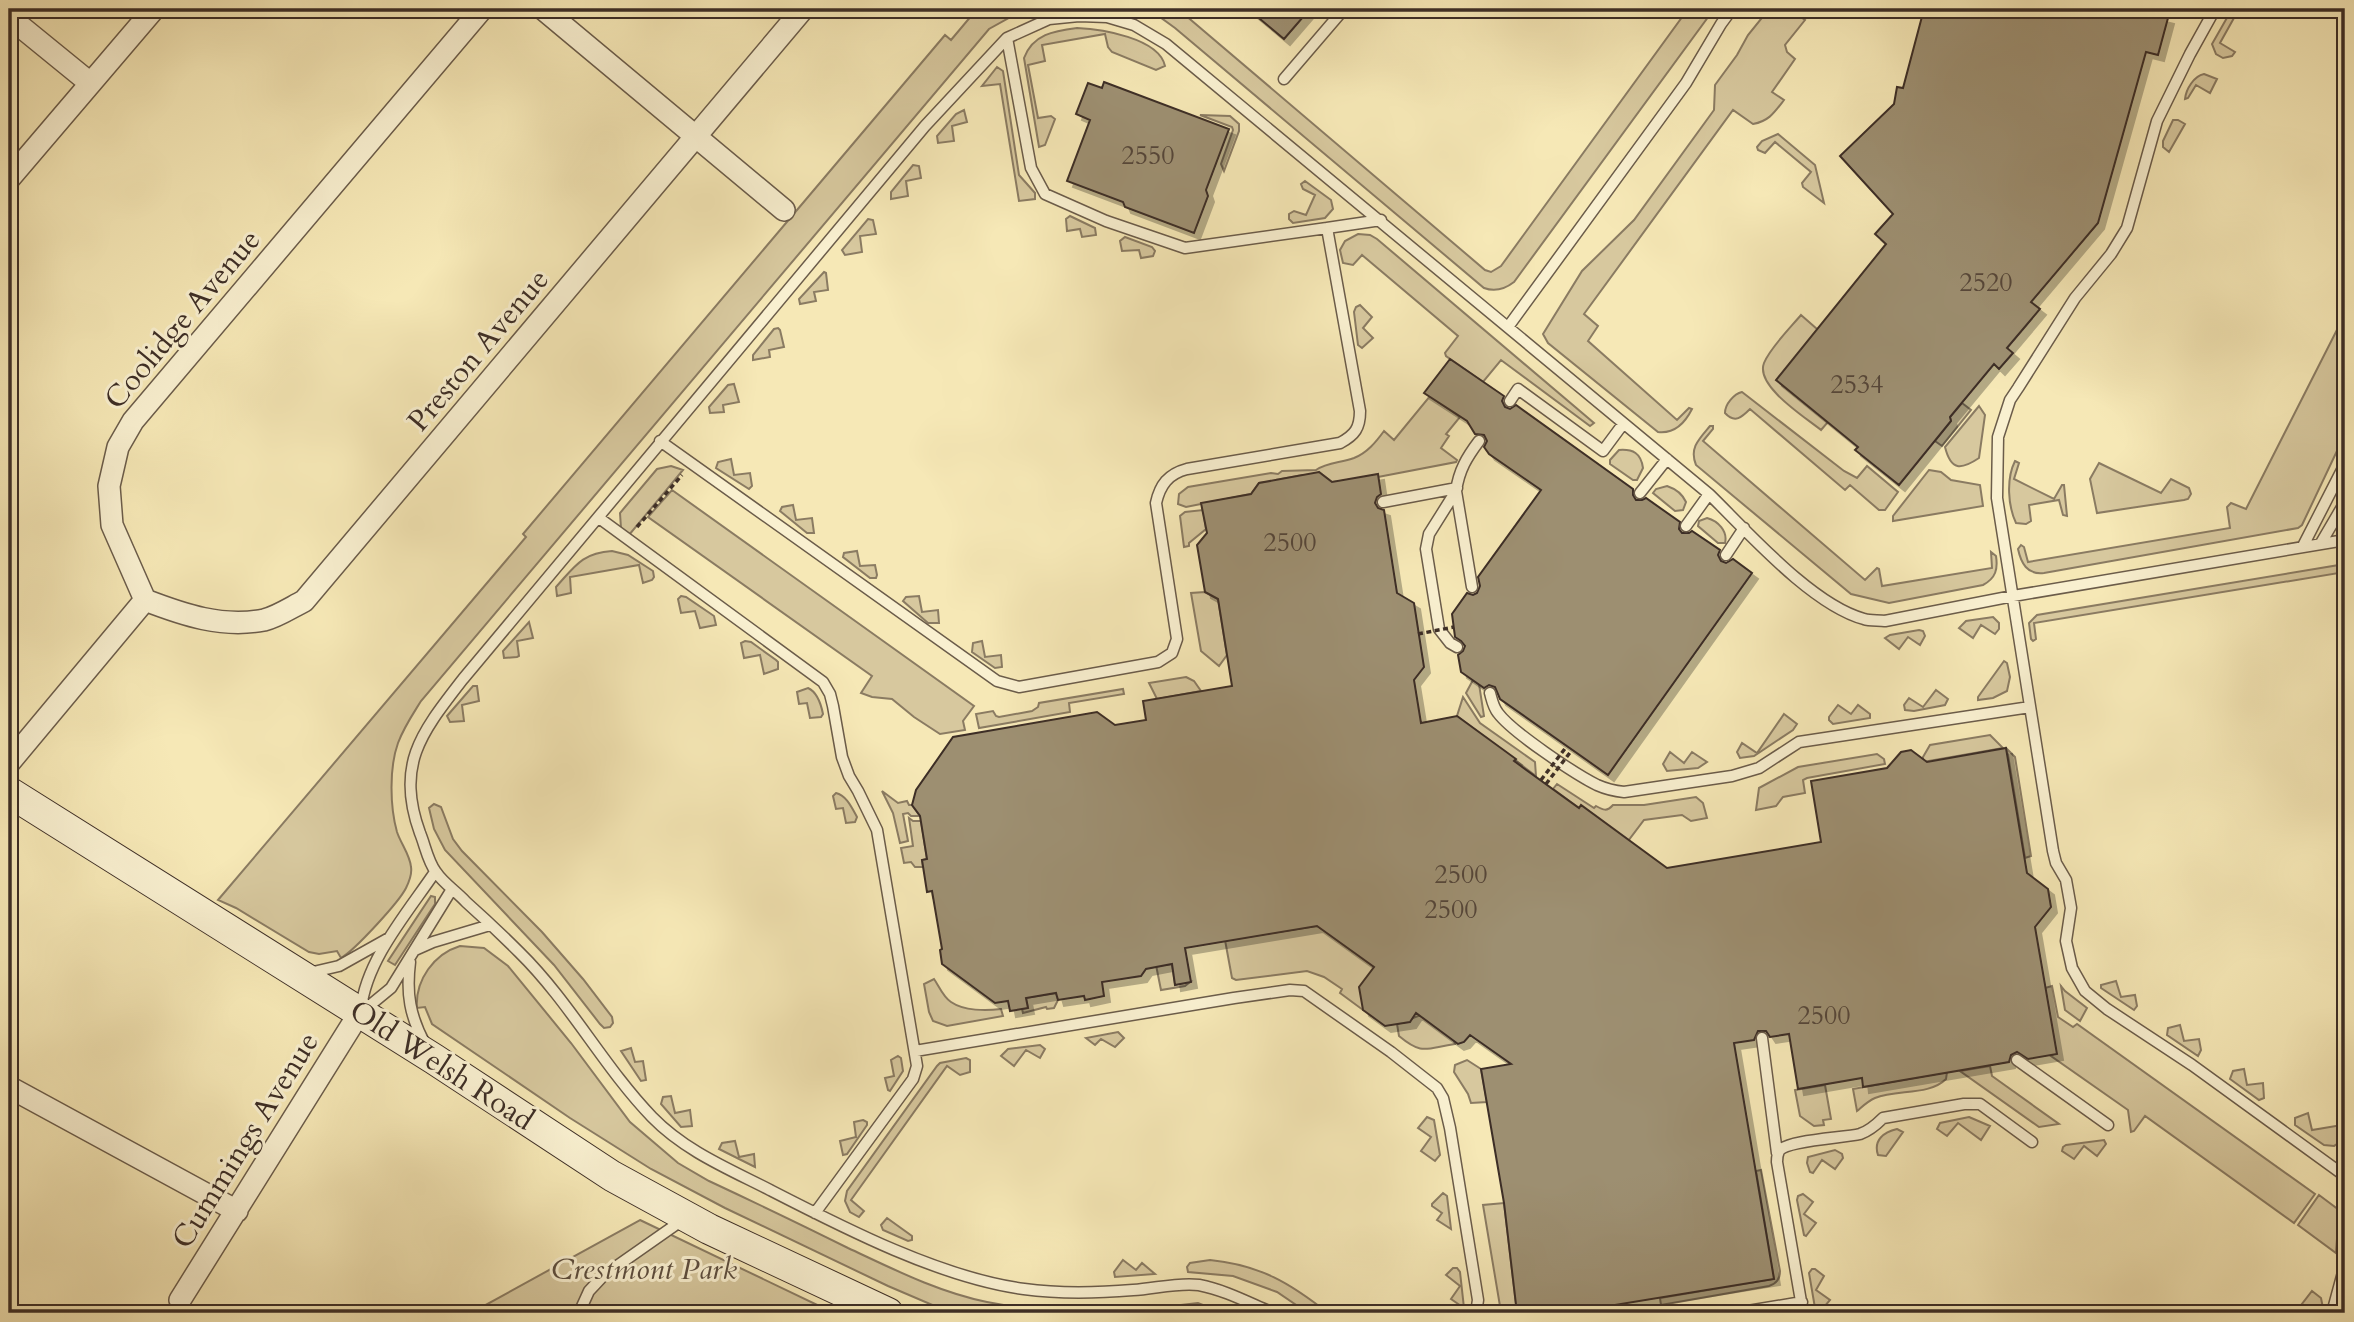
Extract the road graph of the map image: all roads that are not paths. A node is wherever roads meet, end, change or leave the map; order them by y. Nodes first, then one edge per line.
1 (154, 9) edge
2 (482, 9) edge
3 (543, 9) edge
4 (803, 9) edge
5 (1344, 9) edge
6 (1732, 9) edge
7 (2215, 9) edge
8 (9, 17) edge
9 (1007, 38) junction
10 (1284, 79) dead end
11 (90, 83) junction
12 (697, 136) junction
13 (9, 179) edge
14 (784, 210) dead end
15 (1381, 220) junction
16 (1327, 228) junction
17 (1508, 327) junction
18 (1510, 401) dead end
19 (1560, 420) junction
20 (1623, 424) junction
21 (1552, 431) dead end
22 (660, 441) junction
23 (1479, 441) dead end
24 (1603, 451) junction
25 (1667, 458) junction
26 (1595, 462) dead end
27 (2345, 464) edge
28 (1456, 489) junction
29 (1640, 494) dead end
30 (1709, 494) junction
31 (1382, 502) dead end
32 (2345, 502) edge
33 (599, 518) junction
34 (1686, 526) dead end
35 (1744, 528) junction
36 (2345, 540) edge
37 (2321, 543) junction
38 (2303, 546) junction
39 (1727, 555) dead end
40 (1472, 587) dead end
41 (2013, 596) junction
42 (145, 600) junction
43 (1457, 647) dead end
44 (1490, 692) dead end
45 (2029, 707) junction
46 (9, 763) edge
47 (9, 792) edge
48 (435, 872) junction
49 (452, 889) junction
50 (490, 925) junction
51 (392, 936) junction
52 (413, 954) junction
53 (301, 975) junction
54 (360, 1012) junction
55 (1762, 1038) dead end
56 (915, 1051) junction
57 (434, 1059) junction
58 (2018, 1060) dead end
59 (9, 1087) edge
60 (2108, 1125) dead end
61 (2032, 1142) dead end
62 (1777, 1153) junction
63 (2345, 1175) edge
64 (237, 1211) junction
65 (816, 1213) junction
66 (687, 1217) junction
67 (2345, 1265) edge
68 (180, 1300) dead end
69 (1802, 1308) edge
70 (1250, 1309) edge
71 (579, 1313) edge
72 (888, 1313) edge
73 (1273, 1313) edge
74 (1476, 1313) edge
75 (1736, 1313) edge
76 (2332, 1313) edge

1 - 11 street
2 - 42 street, Coolidge Avenue
3 - 12 street
4 - 12 street, Preston Avenue
5 - 10 lane
6 - 17 lane
7 - 41 lane
8 - 11 street
9 - 15 lane
9 - 16 lane
9 - 22 lane
11 - 13 street
12 - 14 street
12 - 42 street, Preston Avenue
15 - 16 lane
15 - 17 lane
16 - 22 lane
17 - 20 lane
18 - 19 lane
19 - 21 lane
19 - 24 lane
20 - 24 lane
20 - 25 lane
22 - 33 lane
23 - 28 lane
24 - 26 lane
25 - 29 lane
25 - 30 lane
27 - 38 lane
28 - 31 lane
28 - 40 lane
28 - 43 lane
30 - 34 lane
30 - 35 lane
32 - 37 lane
33 - 48 lane
33 - 56 lane
35 - 39 lane
35 - 41 lane
36 - 37 lane
37 - 38 lane
38 - 41 lane
41 - 45 lane
42 - 46 street
44 - 45 lane
45 - 63 lane
47 - 53 street, Old Welsh Road
48 - 49 lane
48 - 51 lane
49 - 50 lane
49 - 52 lane
50 - 52 lane
50 - 65 lane
51 - 53 lane
51 - 54 lane
52 - 54 lane
52 - 57 lane
53 - 54 street, Old Welsh Road
54 - 57 street, Old Welsh Road
54 - 64 street, Cummings Avenue
55 - 62 lane
56 - 65 lane
56 - 74 lane
57 - 66 street, Old Welsh Road
58 - 60 lane
59 - 64 street
61 - 62 lane
62 - 69 lane
64 - 68 street, Cummings Avenue
65 - 70 lane
66 - 71 lane
66 - 72 street, Old Welsh Road
67 - 76 lane
69 - 75 lane
70 - 73 lane

